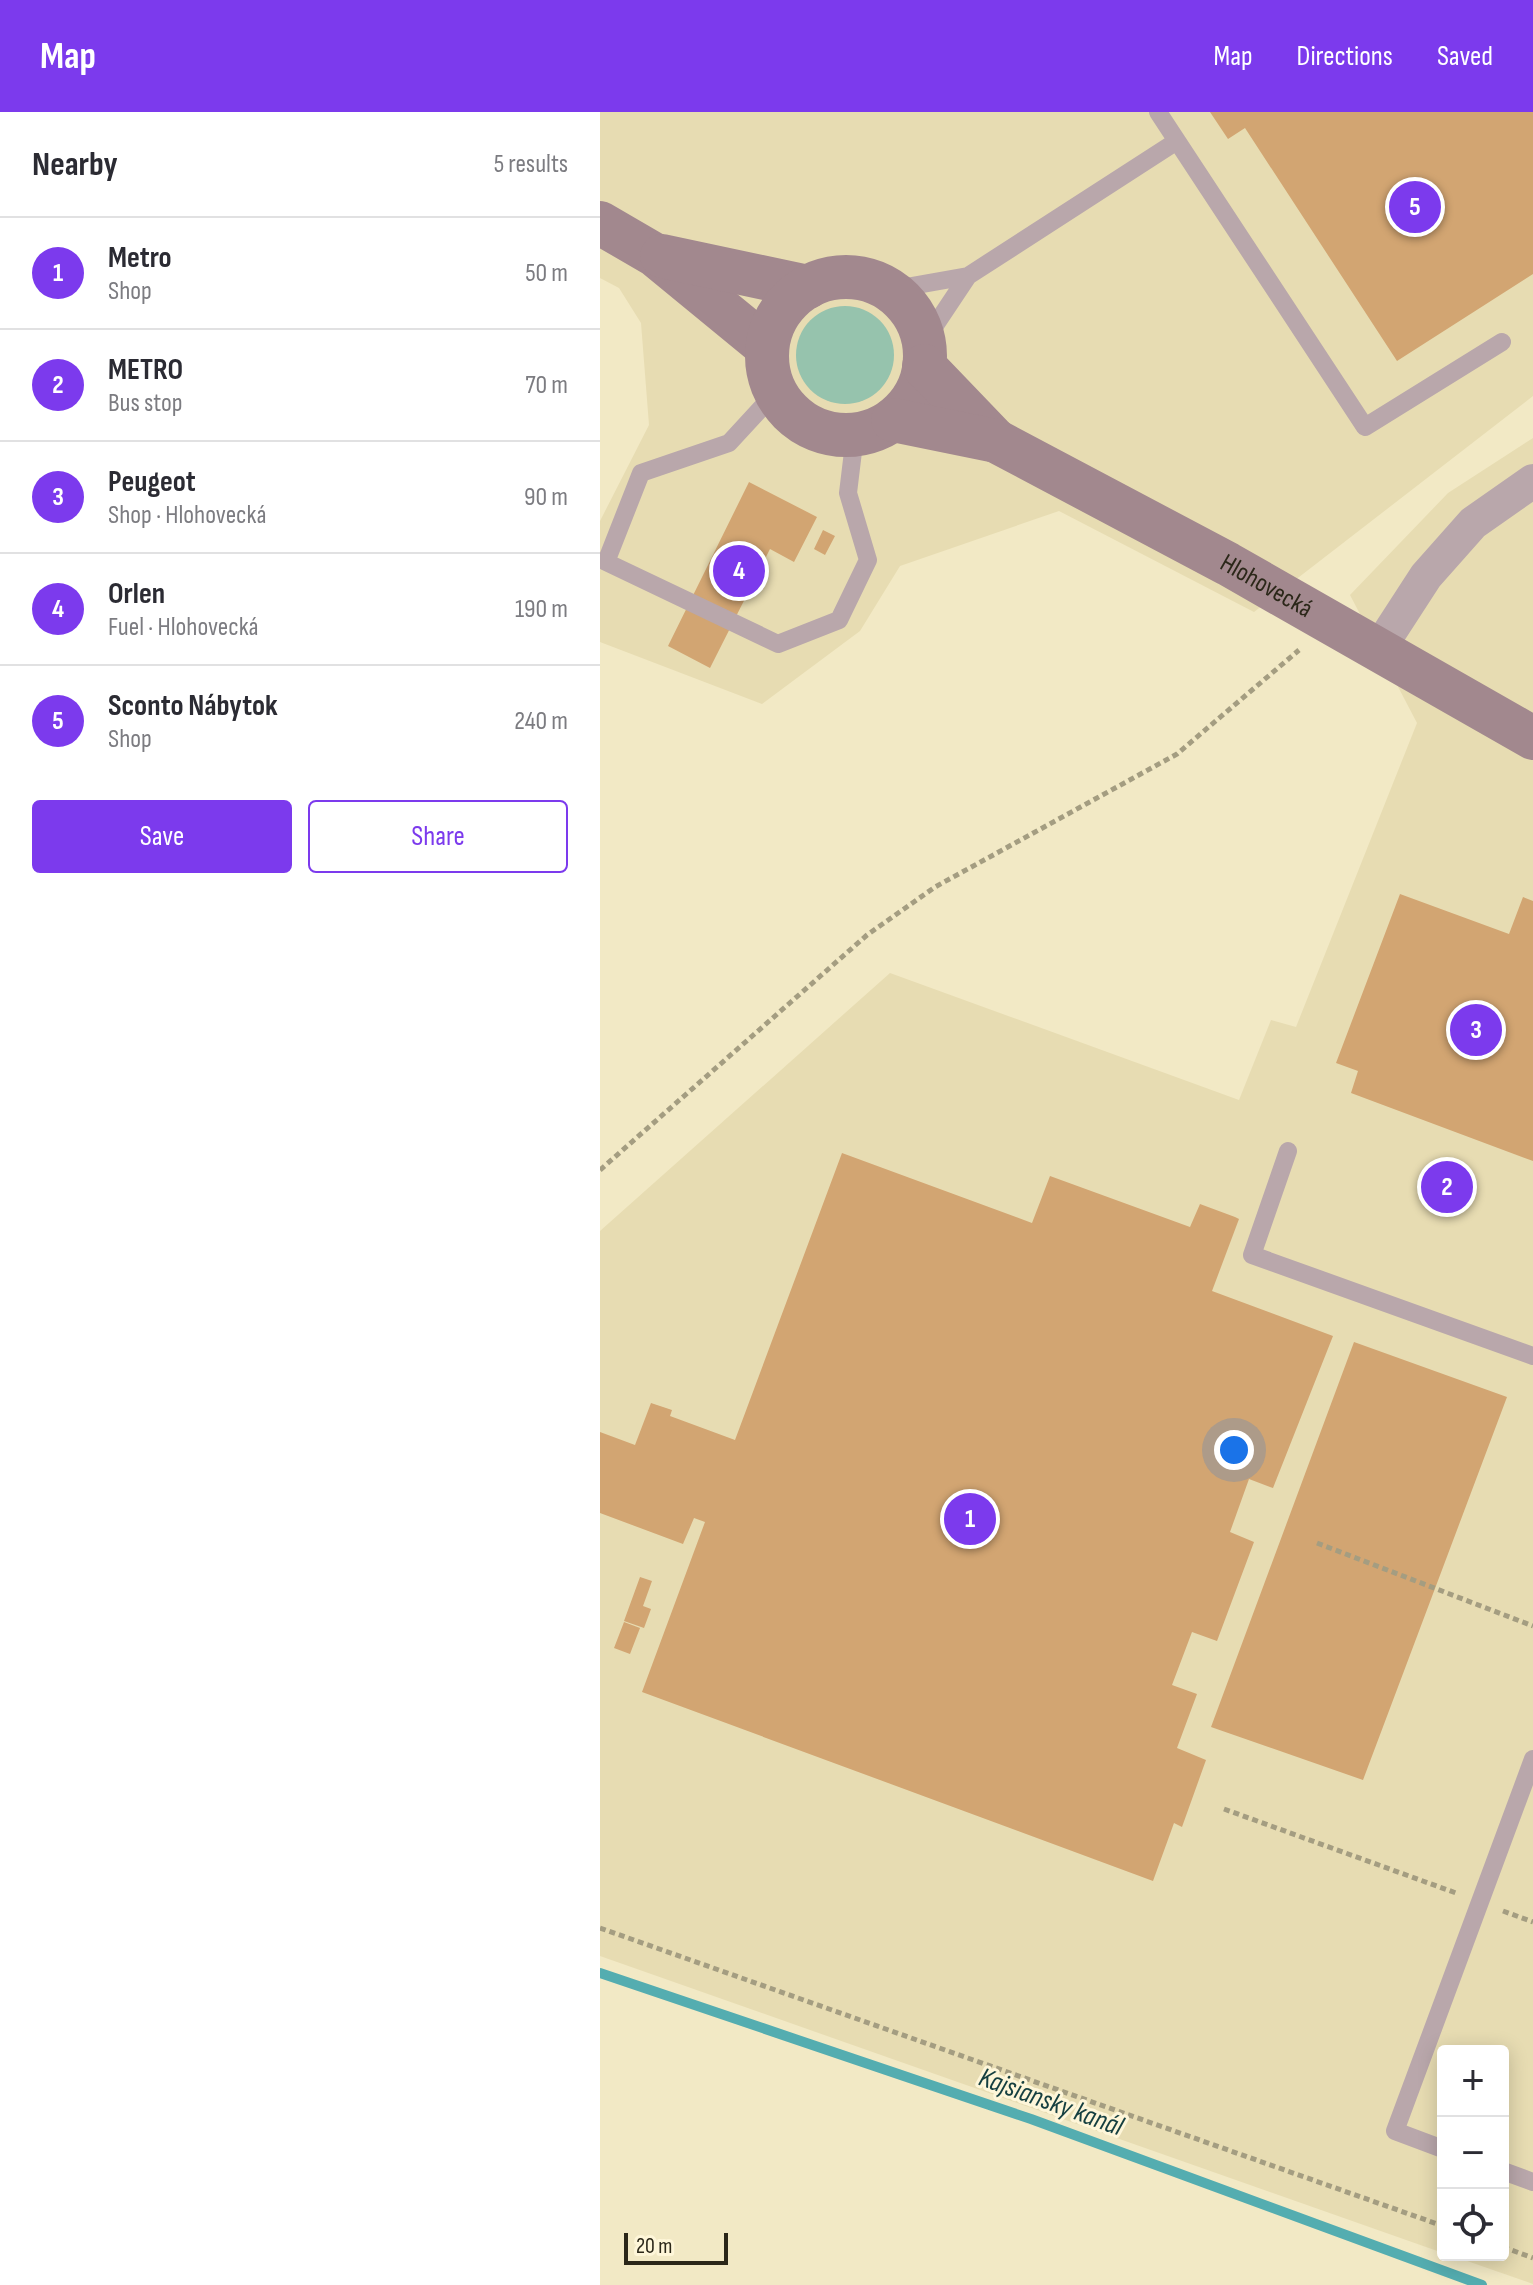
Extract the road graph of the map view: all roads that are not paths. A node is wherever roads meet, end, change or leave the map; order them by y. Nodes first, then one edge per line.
1 (1158, 112) edge
2 (1177, 141) junction
3 (600, 223) edge
4 (655, 255) junction
5 (968, 276) junction
6 (808, 287) junction
7 (889, 290) junction
8 (1502, 342) dead end
9 (767, 347) junction
10 (924, 354) junction
11 (775, 393) junction
12 (874, 427) junction
13 (996, 441) junction
14 (1533, 481) edge
15 (1378, 650) junction
16 (1533, 738) edge
17 (1288, 1151) dead end
18 (1533, 1356) edge
19 (1533, 1759) edge
20 (1437, 2147) edge
21 (1509, 2173) edge
22 (1533, 2182) edge

1 - 2 lane
2 - 5 lane
2 - 8 lane
3 - 4 main road
4 - 6 main road
4 - 9 main road
5 - 7 lane
5 - 10 lane
6 - 7 main road
6 - 9 main road
7 - 10 main road, Hlohovecká
9 - 11 main road
10 - 12 main road
10 - 13 main road, Hlohovecká
11 - 12 main road, Hlohovecká
11 - 12 lane
12 - 13 main road, Hlohovecká
13 - 15 main road, Hlohovecká
14 - 15 street
15 - 16 main road, Hlohovecká
17 - 18 lane
19 - 20 lane
21 - 22 lane

